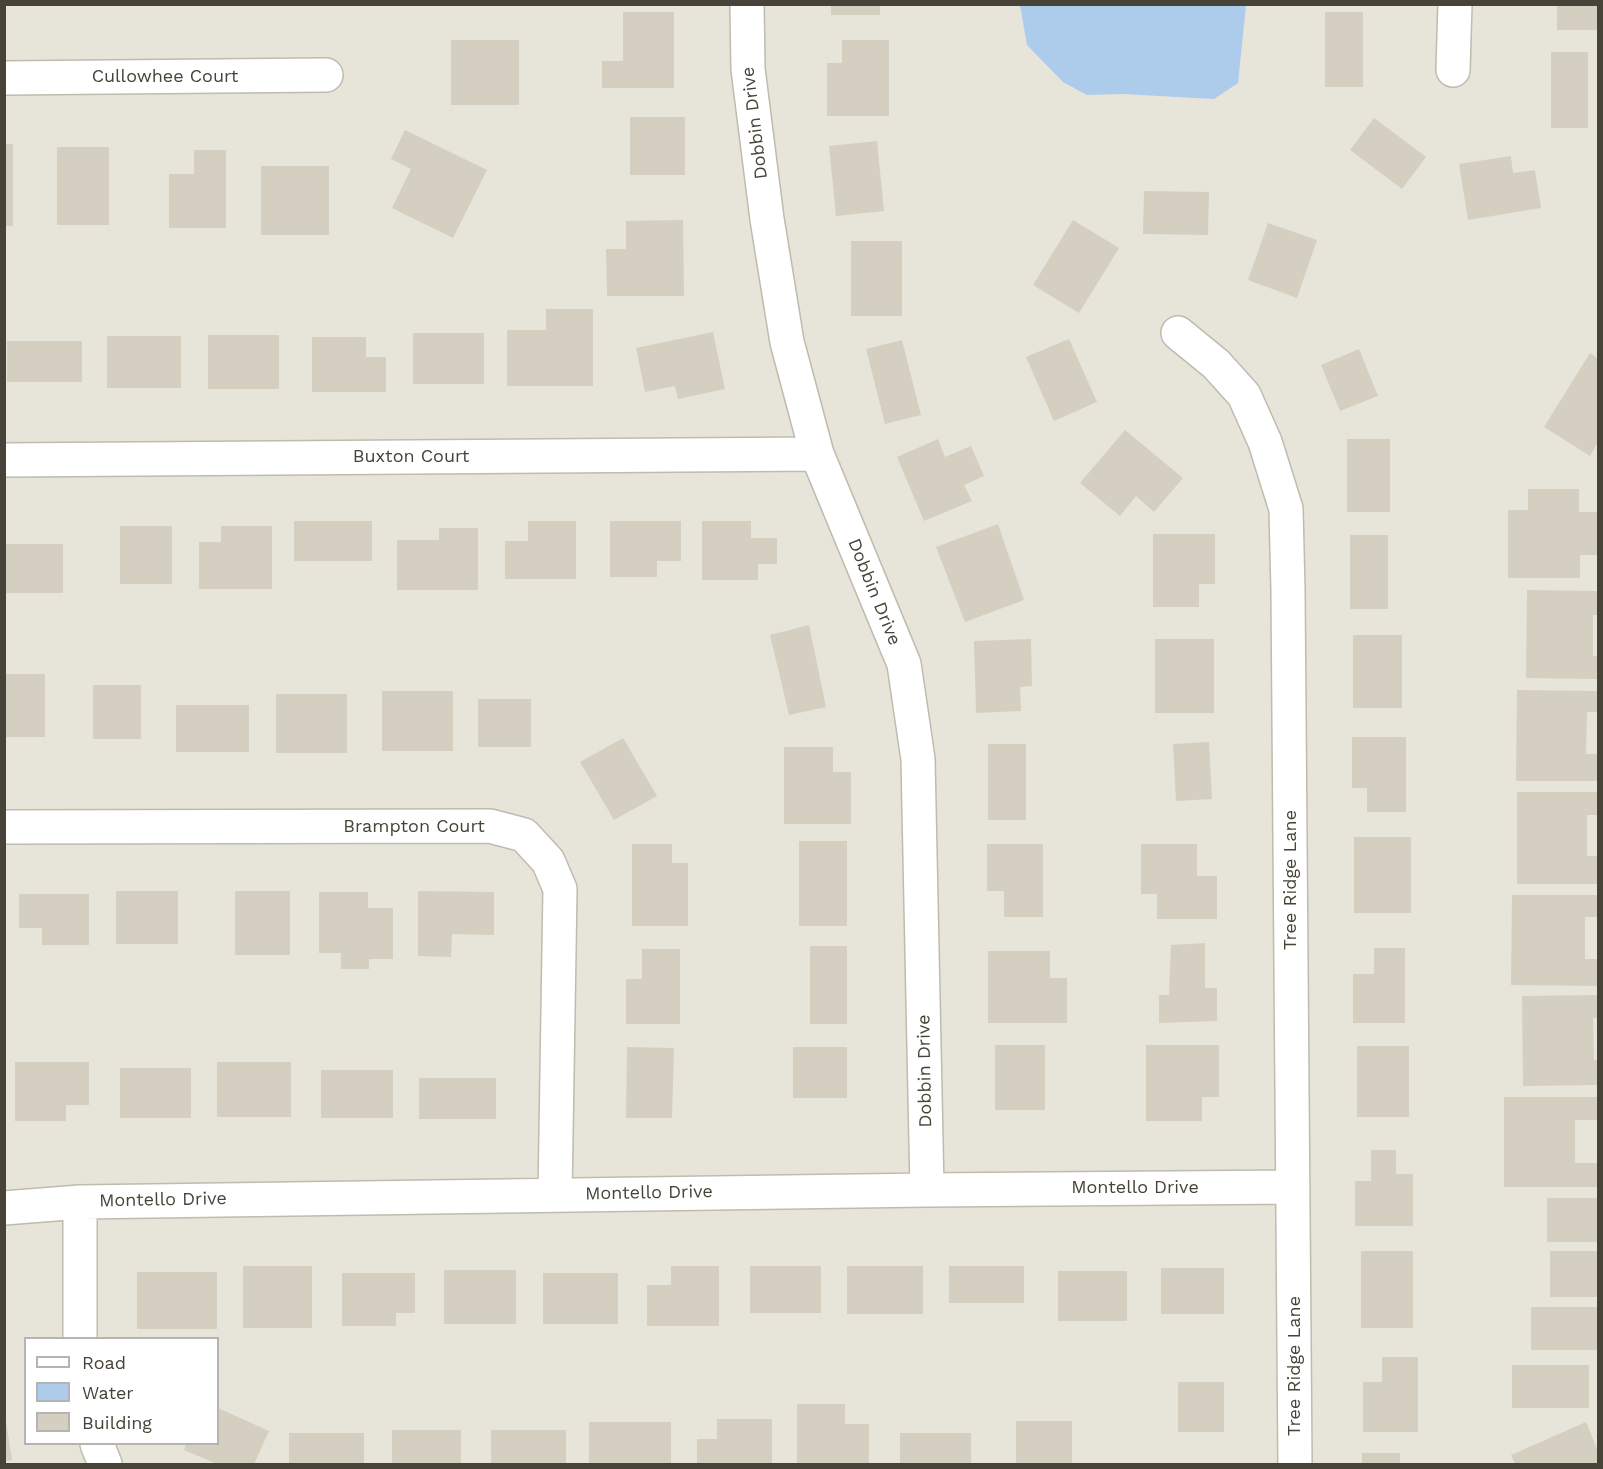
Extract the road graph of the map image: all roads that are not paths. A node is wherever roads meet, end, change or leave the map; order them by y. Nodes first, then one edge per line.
1 (747, 4) edge
2 (1455, 4) edge
3 (1453, 69) dead end
4 (326, 75) dead end
5 (4, 78) edge
6 (1178, 333) dead end
7 (817, 454) junction
8 (4, 460) edge
9 (4, 827) edge
10 (1293, 1187) junction
11 (927, 1190) junction
12 (555, 1195) junction
13 (80, 1202) junction
14 (4, 1208) edge
15 (80, 1337) edge
16 (98, 1445) edge
17 (105, 1464) edge
18 (1294, 1464) edge

1 - 7 street, Dobbin Drive
2 - 3 street
4 - 5 street, Cullowhee Court
6 - 10 street, Tree Ridge Lane
7 - 8 street, Buxton Court
7 - 11 street, Dobbin Drive
9 - 12 street, Brampton Court
10 - 11 street, Montello Drive
10 - 18 street, Tree Ridge Lane
11 - 12 street, Montello Drive
12 - 13 street, Montello Drive
13 - 14 street, Montello Drive
13 - 15 street
16 - 17 street

